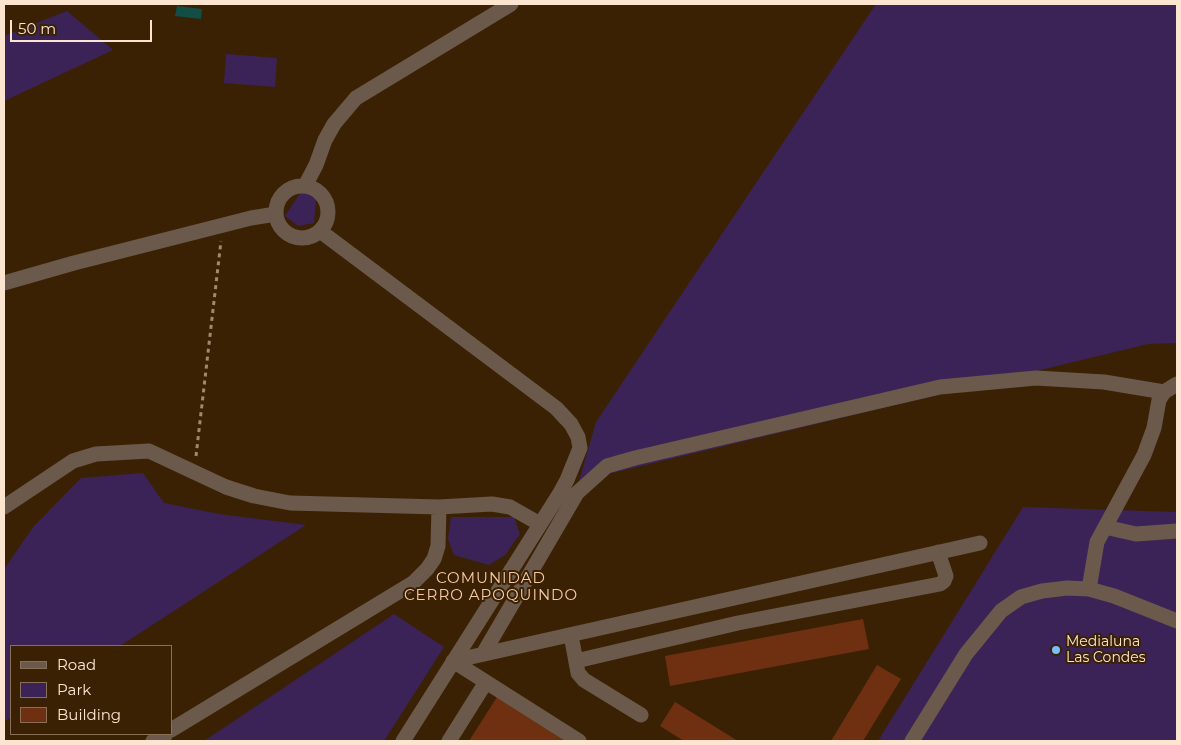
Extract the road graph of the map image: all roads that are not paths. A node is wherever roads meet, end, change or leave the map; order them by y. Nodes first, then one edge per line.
1 (512, 4) edge
2 (305, 186) junction
3 (276, 214) junction
4 (320, 231) junction
5 (4, 284) edge
6 (1171, 388) edge
7 (4, 507) edge
8 (440, 507) junction
9 (540, 524) junction
10 (1105, 527) junction
11 (1177, 531) edge
12 (980, 543) dead end
13 (938, 552) junction
14 (1089, 589) junction
15 (1177, 621) edge
16 (571, 634) junction
17 (483, 654) junction
18 (453, 661) junction
19 (576, 662) junction
20 (486, 682) junction
21 (641, 715) dead end
22 (172, 729) edge
23 (164, 735) edge
24 (153, 741) edge
25 (402, 741) edge
26 (449, 741) edge
27 (579, 741) edge
28 (912, 741) edge

1 - 2 street
2 - 3 street
2 - 4 street
3 - 4 street
3 - 5 street
4 - 9 street
6 - 10 street
6 - 17 street
7 - 8 street
8 - 9 street
8 - 22 street
9 - 18 street
10 - 11 street
10 - 14 street
12 - 13 street
13 - 16 street
13 - 19 street
14 - 15 street
14 - 28 street
16 - 17 street
16 - 19 street
17 - 18 street
18 - 20 street
18 - 25 street
19 - 21 street
20 - 26 street
20 - 27 street
23 - 24 street

